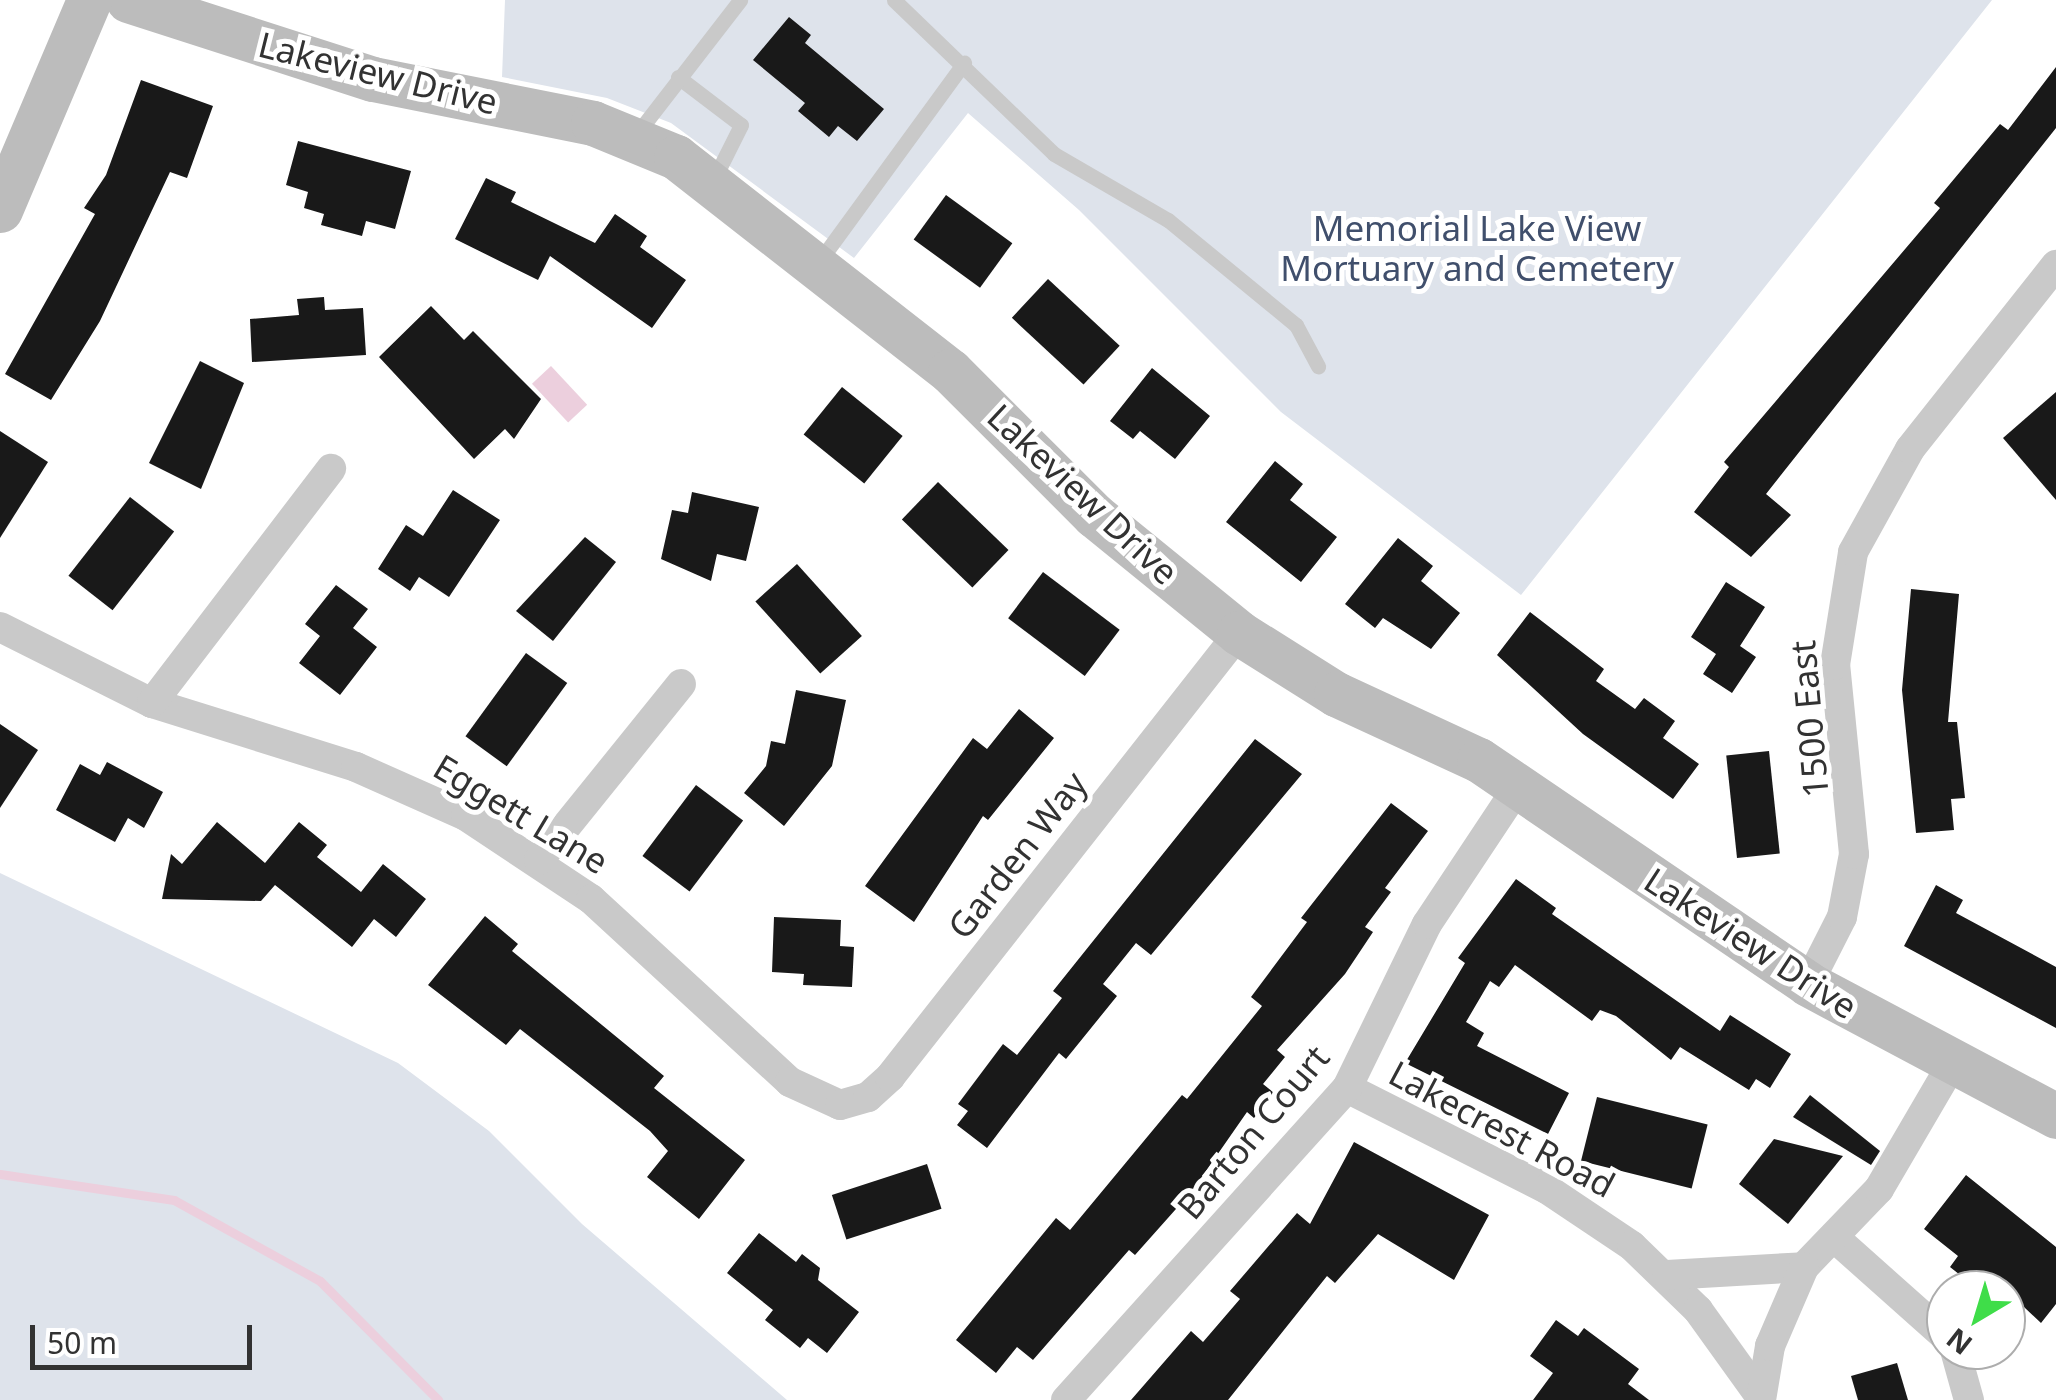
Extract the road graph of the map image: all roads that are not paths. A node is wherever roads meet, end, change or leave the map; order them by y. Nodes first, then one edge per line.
1 (89, 0) edge
2 (128, 0) edge
3 (740, 0) edge
4 (894, 0) edge
5 (964, 64) junction
6 (678, 77) junction
7 (635, 136) junction
8 (713, 181) junction
9 (0, 210) edge
10 (818, 263) junction
11 (2051, 282) edge
12 (1318, 366) dead end
13 (331, 469) dead end
14 (0, 627) edge
15 (1240, 633) junction
16 (681, 684) dead end
17 (152, 703) junction
18 (1520, 784) junction
19 (539, 860) junction
20 (1808, 984) junction
21 (1952, 1064) junction
22 (1346, 1088) junction
23 (840, 1105) joint
24 (2056, 1116) edge
25 (1836, 1238) junction
26 (1804, 1267) junction
27 (1667, 1275) junction
28 (1926, 1319) edge
29 (1961, 1370) edge
30 (1759, 1396) edge
31 (1066, 1400) edge
32 (1970, 1400) edge

1 - 9 street
2 - 7 street, Lakeview Drive
3 - 6 lane
4 - 5 lane
5 - 10 lane
5 - 12 lane
6 - 7 lane
6 - 8 lane
7 - 8 street, Lakeview Drive
8 - 10 street, Lakeview Drive
10 - 15 street, Lakeview Drive
11 - 20 street, 1500 East
13 - 17 street
14 - 17 street, Eggett Lane
15 - 18 street, Lakeview Drive
15 - 23 street, Garden Way
16 - 19 street
17 - 19 street, Eggett Lane
18 - 20 street, Lakeview Drive
18 - 22 street, Barton Court
19 - 23 street, Eggett Lane
20 - 21 street, Lakeview Drive
21 - 24 street, Lakeview Drive
21 - 25 street
22 - 27 street, Lakecrest Road
22 - 31 street, Barton Court
25 - 26 street
25 - 28 street
26 - 27 street
26 - 30 street
27 - 30 street, Lakecrest Road
29 - 32 street

